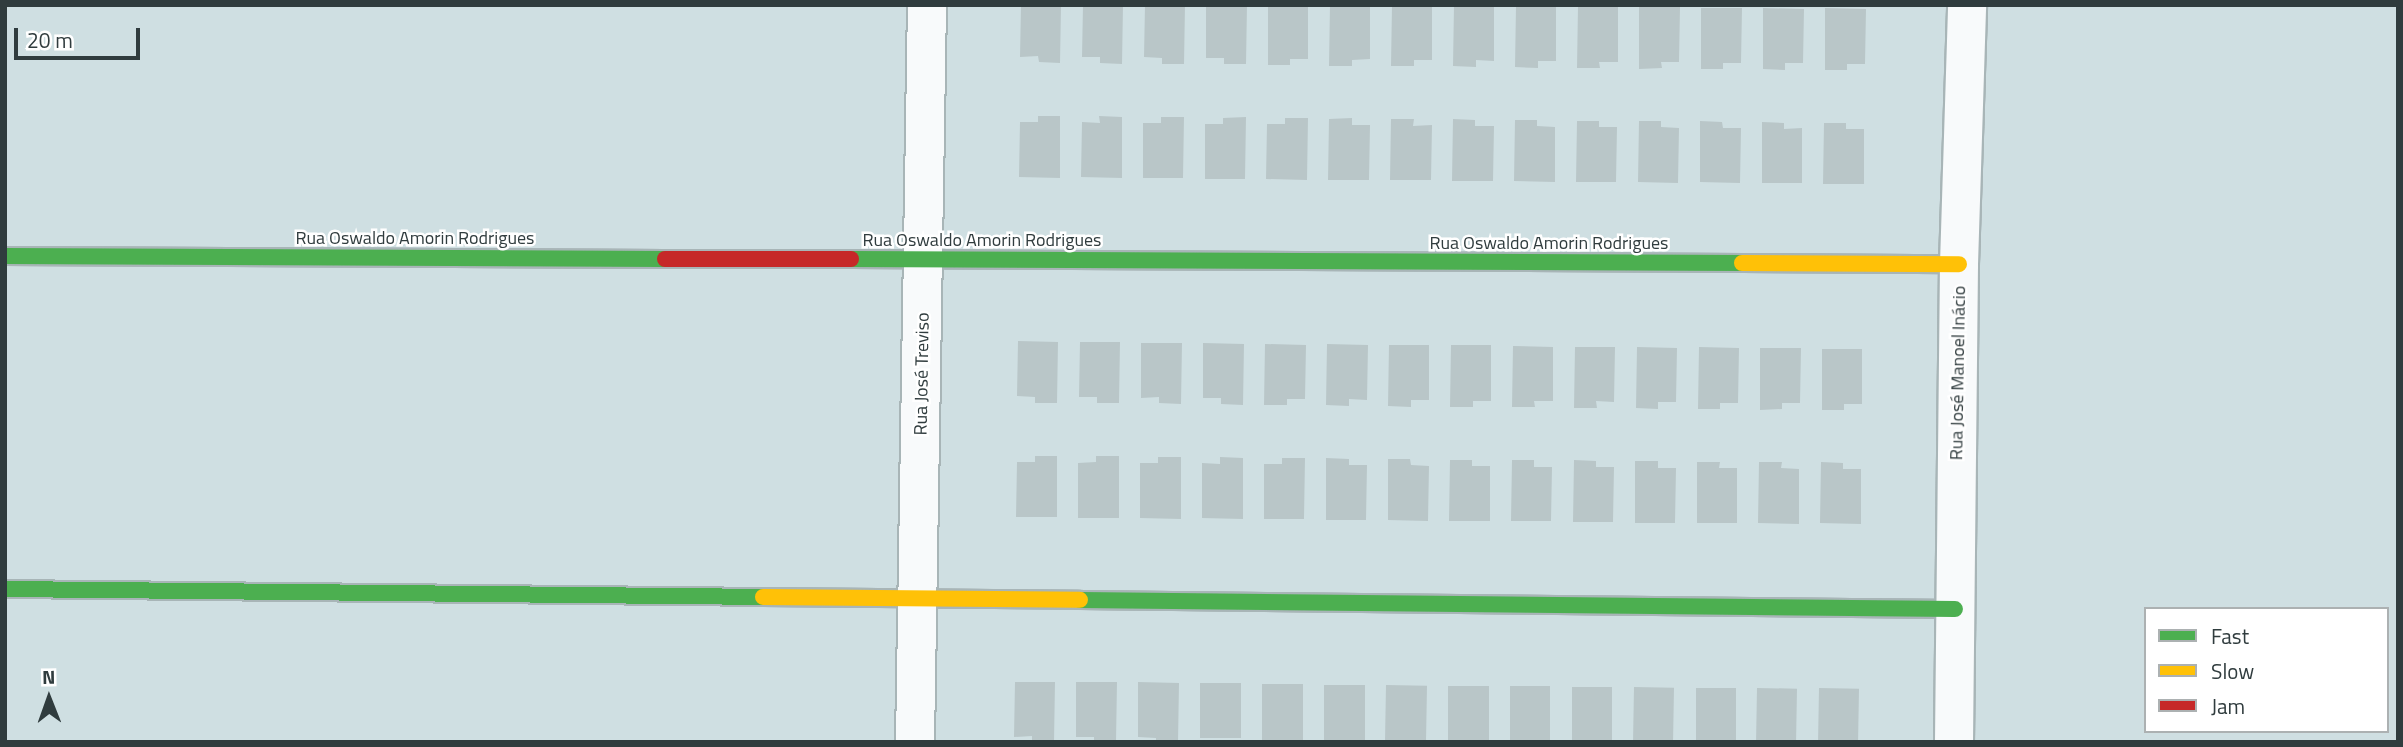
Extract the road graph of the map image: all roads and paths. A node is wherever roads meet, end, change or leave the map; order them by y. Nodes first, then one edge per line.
1 (927, 5) edge
2 (1968, 5) edge
3 (5, 256) edge
4 (924, 259) junction
5 (1959, 264) junction
6 (5, 589) edge
7 (918, 598) junction
8 (1955, 609) junction
9 (915, 742) edge
10 (1954, 742) edge

1 - 4 street, Rua José Treviso
2 - 5 street, Rua José Manoel Inácio
3 - 4 street, Rua Oswaldo Amorin Rodrigues
4 - 5 street, Rua Oswaldo Amorin Rodrigues
4 - 7 street, Rua José Treviso
5 - 8 street, Rua José Manoel Inácio
6 - 7 street
7 - 8 street
7 - 9 street, Rua José Treviso
8 - 10 street, Rua José Manoel Inácio

